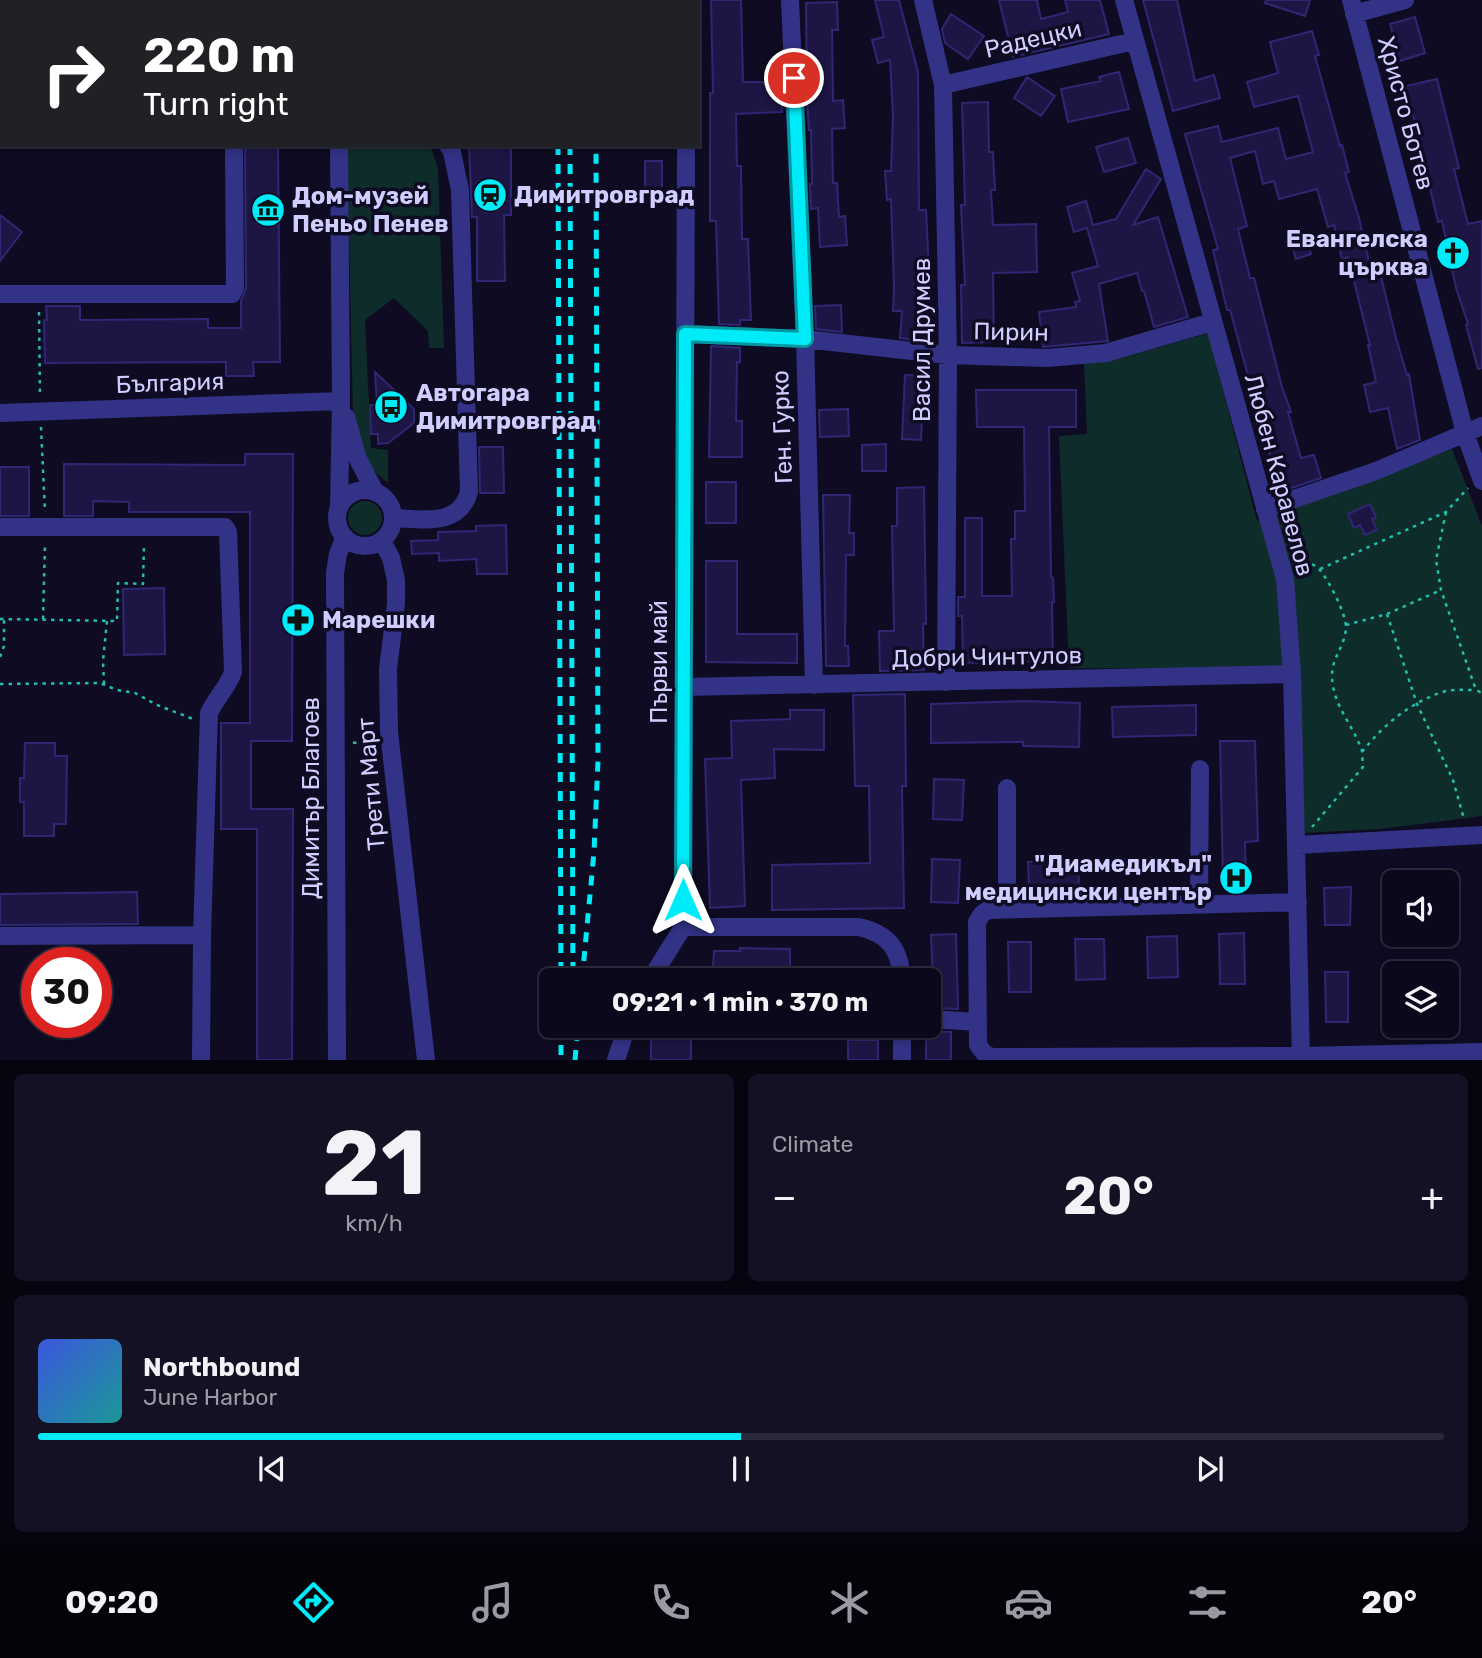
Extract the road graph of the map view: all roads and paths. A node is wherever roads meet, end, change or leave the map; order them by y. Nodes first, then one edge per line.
1 (790, 0) edge
2 (923, 0) edge
3 (1124, 0) edge
4 (1405, 0) edge
5 (1352, 7) edge
6 (1134, 41) junction
7 (943, 85) junction
8 (234, 147) edge
9 (340, 147) edge
10 (448, 147) edge
11 (686, 147) edge
12 (0, 294) edge
13 (1212, 322) junction
14 (685, 334) junction
15 (805, 339) junction
16 (948, 355) junction
17 (341, 401) junction
18 (0, 412) edge
19 (1482, 426) edge
20 (1465, 433) junction
21 (1481, 478) edge
22 (374, 490) junction
23 (339, 508) junction
24 (1265, 509) junction
25 (1446, 512) junction
26 (394, 518) junction
27 (0, 527) edge
28 (45, 527) junction
29 (144, 527) junction
30 (345, 537) junction
31 (382, 541) junction
32 (1279, 557) junction
33 (1319, 570) junction
34 (1441, 590) junction
35 (1387, 614) junction
36 (2, 619) edge
37 (43, 619) junction
38 (107, 621) junction
39 (1346, 625) junction
40 (0, 657) edge
41 (1292, 674) junction
42 (946, 682) junction
43 (0, 684) edge
44 (104, 684) junction
45 (814, 685) junction
46 (684, 687) junction
47 (1476, 690) junction
48 (1482, 693) edge
49 (1417, 704) junction
50 (209, 725) junction
51 (389, 737) junction
52 (335, 745) junction
53 (1362, 751) junction
54 (1200, 769) dead end
55 (1007, 788) dead end
56 (1475, 835) edge
57 (1297, 845) junction
58 (1298, 902) junction
59 (1199, 904) junction
60 (1007, 909) junction
61 (683, 927) junction
62 (202, 935) junction
63 (0, 936) edge
64 (657, 968) edge
65 (900, 968) edge
66 (941, 1020) edge
67 (978, 1022) junction
68 (421, 1024) junction
69 (623, 1038) edge
70 (902, 1038) edge
71 (1482, 1052) edge
72 (1301, 1058) edge
73 (201, 1059) edge
74 (337, 1059) edge
75 (418, 1059) edge
76 (426, 1059) edge
77 (616, 1059) edge
78 (902, 1059) edge

1 - 15 street, Ген. Гурко
2 - 7 street, Васил Друмев
3 - 6 street, Любен Каравелов
4 - 5 street
5 - 20 street, Христо Ботев
6 - 7 street, Радецки
6 - 13 street, Любен Каравелов
7 - 16 street, Васил Друмев
8 - 12 street
9 - 17 street
10 - 26 street
11 - 14 street, Първи май
13 - 16 street, Пирин
13 - 24 street, Любен Каравелов
14 - 15 street, Пирин
14 - 46 street, Първи май
15 - 16 street, Пирин
15 - 45 street, Ген. Гурко
16 - 42 street, Васил Друмев
17 - 18 street, България
17 - 22 street
17 - 23 street
19 - 20 street
20 - 21 street, Христо Ботев
20 - 24 street
21 - 25 path
22 - 23 street
22 - 26 street
23 - 30 street
24 - 32 street, Любен Каравелов
25 - 33 path
25 - 34 path
26 - 31 street
27 - 28 street
28 - 29 street
28 - 37 path
29 - 38 path
29 - 50 street
30 - 31 street
30 - 52 street, Димитър Благоев
31 - 51 street, Трети Март
32 - 33 path
32 - 41 street, Любен Каравелов
33 - 39 path
34 - 35 path
34 - 47 path
35 - 39 path
35 - 49 path
36 - 37 path
36 - 40 path
37 - 38 path
38 - 44 path
39 - 53 path
41 - 42 street, Добри Чинтулов
41 - 57 street, Любен Каравелов
42 - 45 street, Добри Чинтулов
43 - 44 path
44 - 50 path
45 - 46 street, Добри Чинтулов
46 - 61 street, Първи май
47 - 48 path
47 - 49 path
49 - 53 path
49 - 56 path
50 - 62 street
51 - 52 path
51 - 68 street, Трети Март
52 - 74 street, Димитър Благоев
53 - 57 path
54 - 59 street
55 - 60 street
56 - 57 street
57 - 58 street, Любен Каравелов
58 - 59 street
58 - 72 street, Любен Каравелов
59 - 60 street
60 - 67 street
61 - 64 street
61 - 65 street
62 - 63 street
62 - 73 street
66 - 67 street
67 - 72 street
68 - 75 street, Трети Март
68 - 76 street, Трети Март
69 - 77 street
70 - 78 street
71 - 72 street

